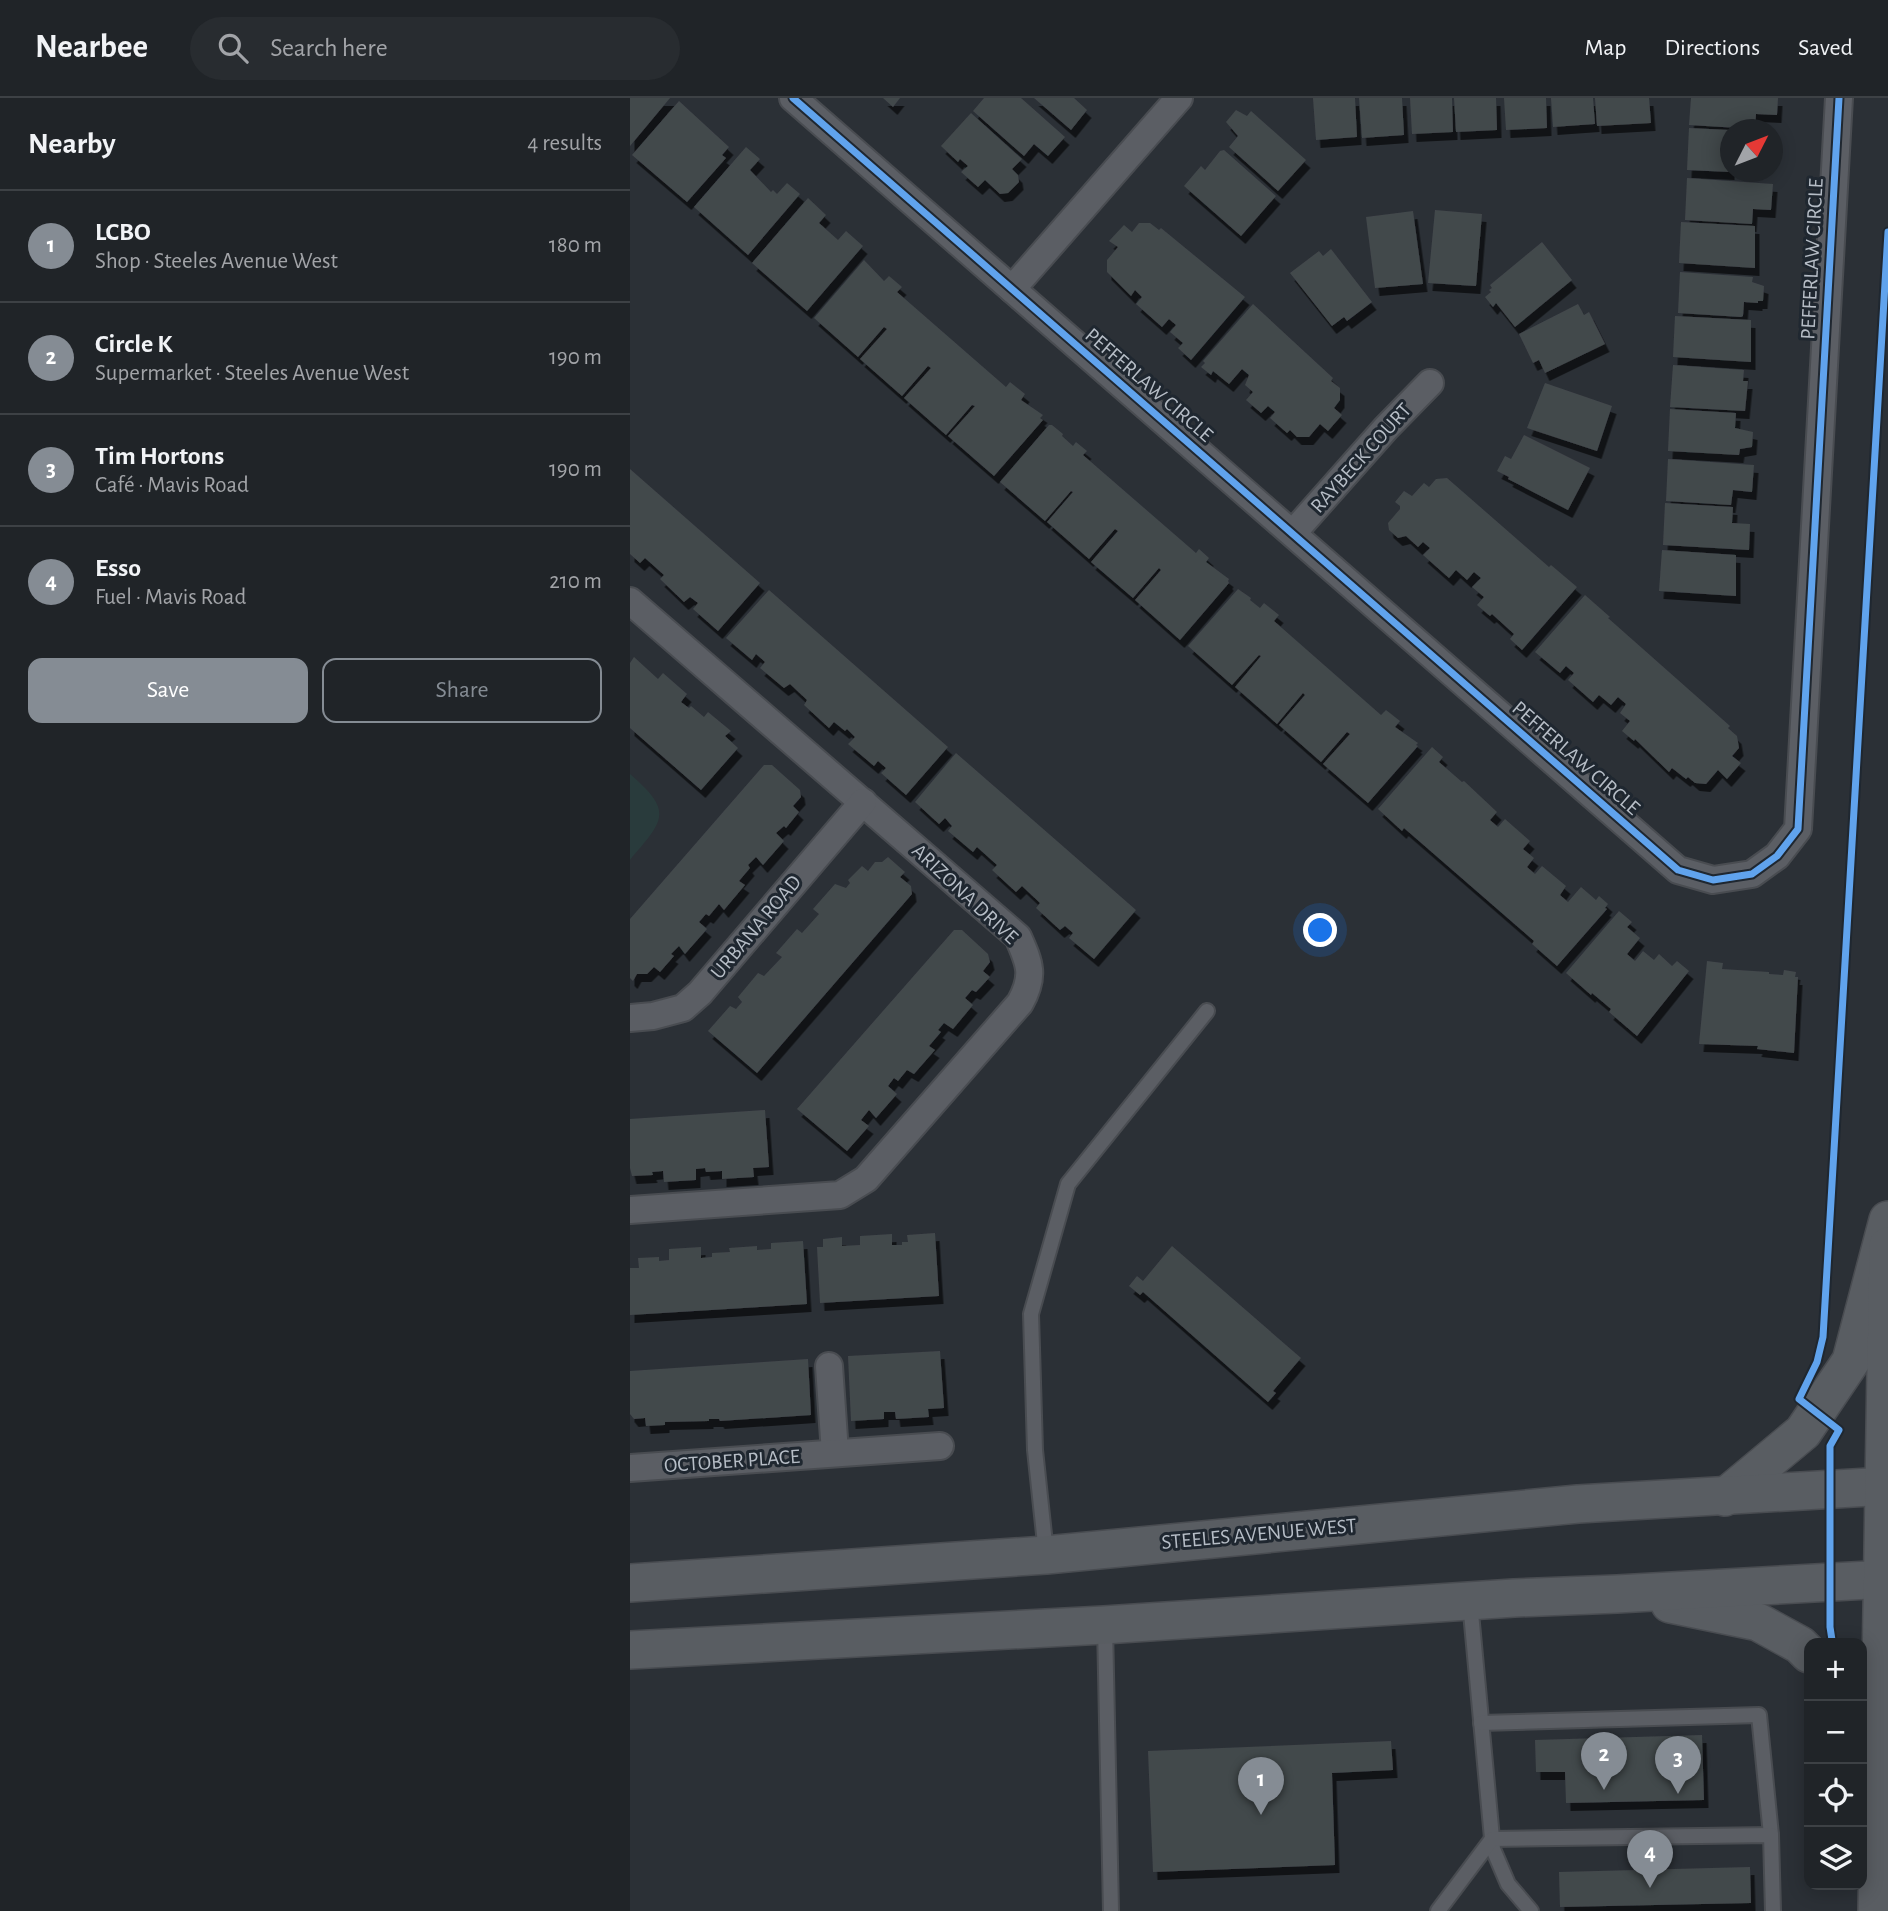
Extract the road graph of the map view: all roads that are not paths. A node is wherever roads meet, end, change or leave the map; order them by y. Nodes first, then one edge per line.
1 (793, 98) edge
2 (1179, 98) edge
3 (1839, 98) edge
4 (1012, 289) junction
5 (1430, 383) dead end
6 (1293, 534) junction
7 (630, 601) edge
8 (863, 802) junction
9 (1207, 1011) dead end
10 (630, 1018) edge
11 (630, 1210) edge
12 (1888, 1220) edge
13 (1888, 1247) edge
14 (829, 1366) dead end
15 (940, 1446) dead end
16 (835, 1453) junction
17 (630, 1468) edge
18 (1886, 1486) edge
19 (1725, 1497) junction
20 (1046, 1555) junction
21 (1885, 1579) edge
22 (630, 1583) edge
23 (1617, 1594) junction
24 (1469, 1601) junction
25 (1104, 1625) junction
26 (1804, 1649) edge
27 (630, 1650) edge
28 (1481, 1723) junction
29 (1867, 1747) edge
30 (1880, 1794) junction
31 (1771, 1835) junction
32 (1492, 1839) junction
33 (1111, 1911) edge
34 (1438, 1911) edge
35 (1531, 1911) edge
36 (1773, 1911) edge
37 (1877, 1911) edge

1 - 4 street, PEFFERLAW CIRCLE
2 - 4 street
3 - 6 street, PEFFERLAW CIRCLE
4 - 6 street, PEFFERLAW CIRCLE
5 - 6 street, RAYBECK COURT
7 - 8 street, ARIZONA DRIVE
8 - 10 street, URBANA ROAD
8 - 11 street, ARIZONA DRIVE
9 - 20 lane
12 - 19 main road
13 - 18 main road
14 - 16 street
15 - 16 street, OCTOBER PLACE
16 - 17 street, OCTOBER PLACE
18 - 19 main road, STEELES AVENUE WEST
18 - 21 main road
19 - 20 main road, STEELES AVENUE WEST
20 - 22 main road, STEELES AVENUE WEST
21 - 23 main road
21 - 30 main road
23 - 24 main road
23 - 26 main road
24 - 25 main road
24 - 28 lane
25 - 27 main road
25 - 33 lane
28 - 31 lane
28 - 32 lane
29 - 30 main road
30 - 37 main road
31 - 32 lane
31 - 36 lane
32 - 34 lane
32 - 35 lane

